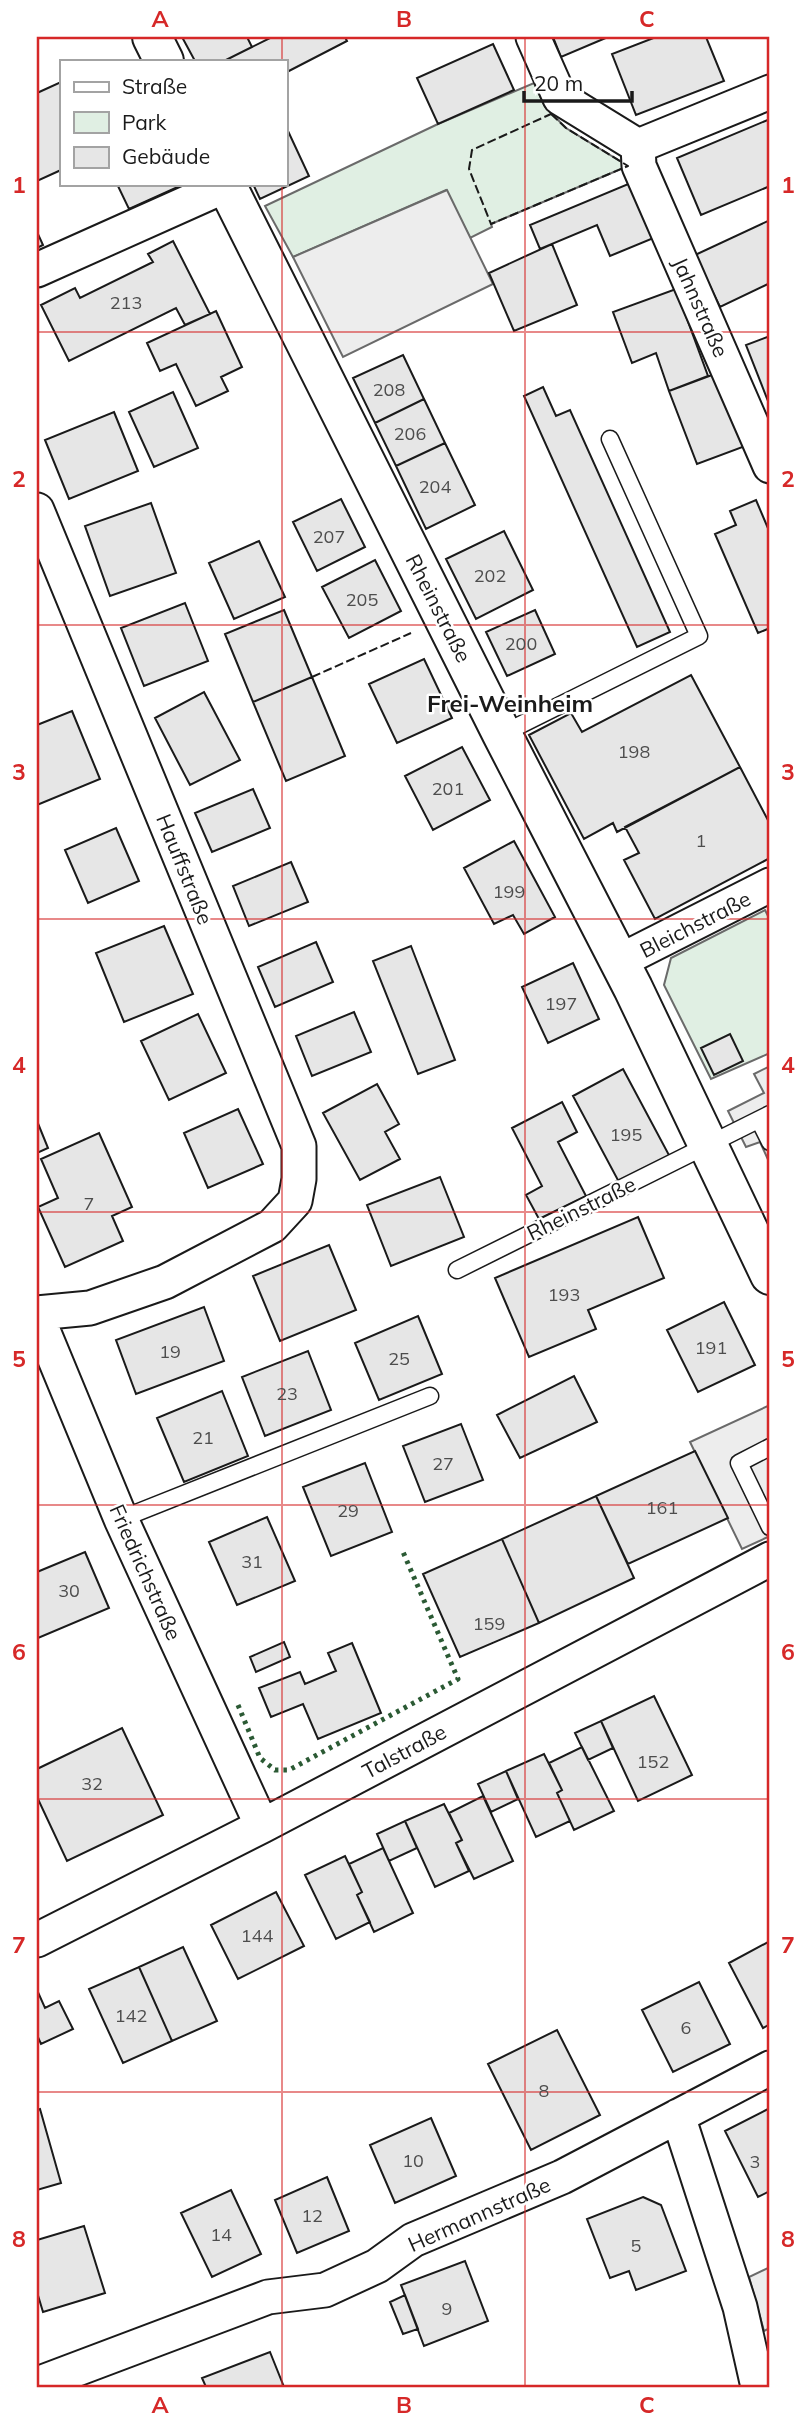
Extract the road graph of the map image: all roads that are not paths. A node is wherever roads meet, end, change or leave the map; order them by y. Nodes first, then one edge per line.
1 (152, 37) edge
2 (533, 37) edge
3 (164, 60) edge
4 (770, 93) edge
5 (638, 146) junction
6 (223, 186) edge
7 (228, 186) edge
8 (37, 270) edge
9 (610, 439) dead end
10 (770, 466) edge
11 (37, 510) edge
12 (502, 734) junction
13 (770, 886) edge
14 (618, 962) junction
15 (764, 1117) edge
16 (770, 1142) edge
17 (706, 1146) junction
18 (457, 1270) dead end
19 (770, 1275) edge
20 (37, 1315) edge
21 (430, 1396) dead end
22 (770, 1447) edge
23 (121, 1519) junction
24 (770, 1527) edge
25 (770, 1559) edge
26 (262, 1826) junction
27 (37, 1940) edge
28 (770, 2068) edge
29 (678, 2116) junction
30 (39, 2382) edge
31 (758, 2387) edge

1 - 3 street
2 - 5 street
4 - 5 street
5 - 10 street, Jahnstraße
6 - 8 street
7 - 12 street, Rheinstraße
9 - 12 lane
11 - 20 street, Hauffstraße
12 - 14 street, Rheinstraße
13 - 14 street, Bleichstraße
14 - 17 street, Rheinstraße
15 - 16 lane
15 - 17 lane
17 - 18 lane, Rheinstraße
17 - 19 street, Rheinstraße
20 - 23 street, Friedrichstraße
21 - 23 lane
22 - 24 lane
23 - 26 street, Friedrichstraße
25 - 26 street, Talstraße
26 - 27 street, Talstraße
28 - 29 street, Hermannstraße
29 - 30 street, Hermannstraße
29 - 31 street

